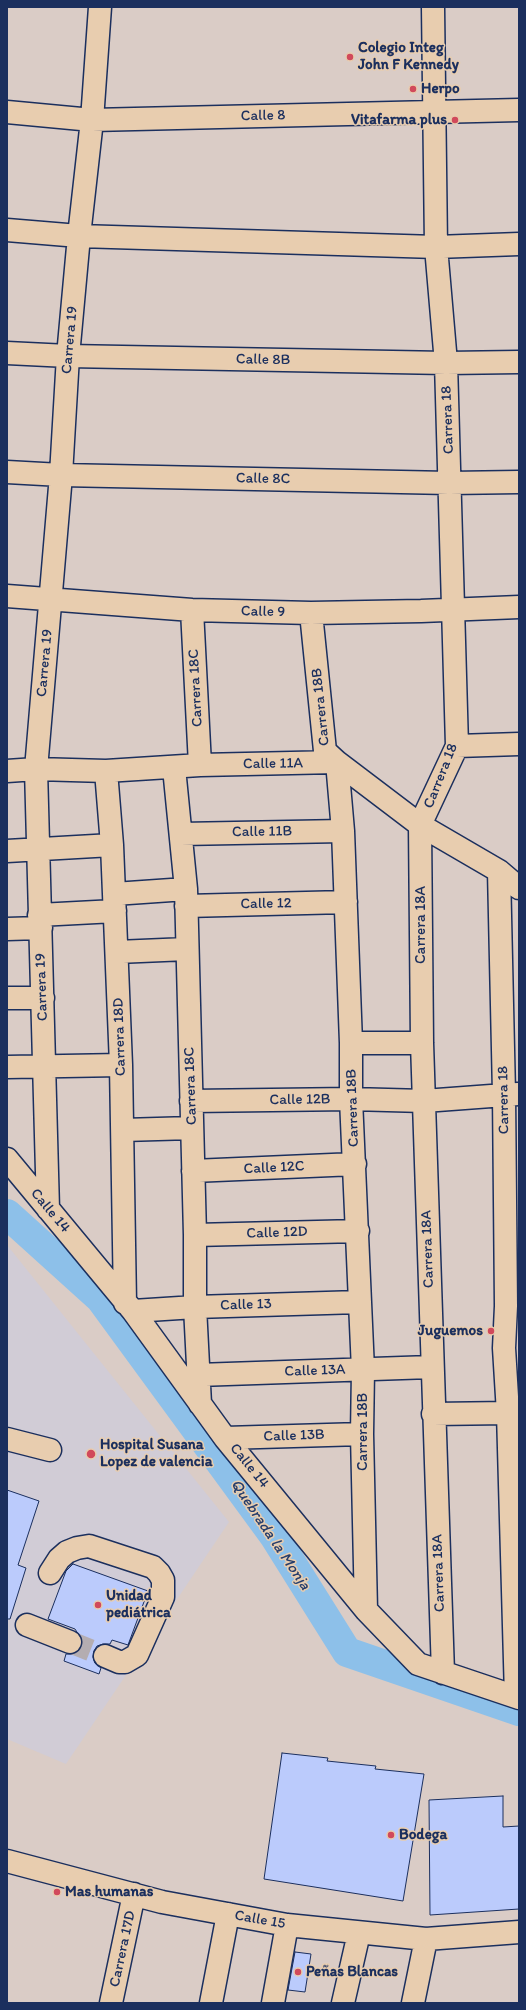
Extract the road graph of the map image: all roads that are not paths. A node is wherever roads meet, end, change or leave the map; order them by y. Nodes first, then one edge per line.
1 (100, 7) edge
2 (433, 7) edge
3 (519, 110) edge
4 (7, 112) edge
5 (436, 112) junction
6 (92, 120) junction
7 (7, 230) edge
8 (79, 236) junction
9 (519, 244) edge
10 (436, 247) junction
11 (7, 353) edge
12 (68, 356) junction
13 (519, 362) edge
14 (446, 363) junction
15 (7, 472) edge
16 (61, 476) junction
17 (519, 482) edge
18 (450, 483) junction
19 (7, 596) edge
20 (50, 599) junction
21 (519, 607) edge
22 (192, 610) junction
23 (453, 610) junction
24 (311, 613) junction
25 (519, 744) edge
26 (457, 746) junction
27 (338, 762) junction
28 (200, 765) junction
29 (174, 768) junction
30 (36, 769) junction
31 (7, 771) edge
32 (106, 771) junction
33 (420, 825) junction
34 (343, 831) junction
35 (181, 834) junction
36 (112, 845) junction
37 (38, 849) junction
38 (7, 851) edge
39 (499, 871) junction
40 (519, 888) edge
41 (186, 898) junction
42 (115, 902) junction
43 (346, 902) junction
44 (40, 922) junction
45 (7, 929) edge
46 (187, 949) junction
47 (117, 952) junction
48 (7, 998) edge
49 (43, 998) junction
50 (351, 1043) junction
51 (422, 1043) junction
52 (121, 1065) junction
53 (7, 1067) edge
54 (45, 1067) junction
55 (512, 1094) edge
56 (351, 1099) junction
57 (424, 1101) junction
58 (191, 1102) junction
59 (192, 1128) junction
60 (123, 1130) junction
61 (7, 1159) edge
62 (355, 1164) junction
63 (193, 1171) junction
64 (48, 1209) junction
65 (358, 1231) junction
66 (195, 1235) junction
67 (359, 1302) junction
68 (129, 1307) junction
69 (195, 1307) junction
70 (513, 1307) edge
71 (512, 1348) edge
72 (431, 1367) junction
73 (363, 1370) junction
74 (198, 1374) junction
75 (200, 1404) junction
76 (508, 1412) junction
77 (434, 1414) junction
78 (362, 1434) junction
79 (225, 1438) junction
80 (7, 1439) edge
81 (50, 1450) dead end
82 (50, 1573) dead end
83 (366, 1610) junction
84 (27, 1625) dead end
85 (70, 1642) tunnel mouth
86 (106, 1656) tunnel mouth
87 (443, 1673) junction
88 (518, 1698) edge
89 (7, 1861) edge
90 (134, 1894) junction
91 (228, 1914) junction
92 (287, 1925) junction
93 (519, 1932) edge
94 (360, 1933) junction
95 (426, 1939) junction
96 (111, 2003) edge
97 (211, 2003) edge
98 (273, 2003) edge
99 (343, 2003) edge
100 (413, 2003) edge

1 - 6 street, Carrera 19
2 - 5 street, Carrera 18
3 - 5 street, Calle 8
4 - 6 street, Calle 8
5 - 6 street, Calle 8
5 - 10 street, Carrera 18
6 - 8 street, Carrera 19
7 - 8 street
8 - 10 street
8 - 12 street, Carrera 19
9 - 10 street
10 - 14 street, Carrera 18
11 - 12 street, Calle 8B
12 - 14 street, Calle 8B
12 - 16 street, Carrera 19
13 - 14 street, Calle 8B
14 - 18 street, Carrera 18
15 - 16 street, Calle 8C
16 - 18 street, Calle 8C
16 - 20 street, Carrera 19
17 - 18 street, Calle 8C
18 - 23 street, Carrera 18
19 - 20 street, Calle 9
20 - 22 street, Calle 9
20 - 30 street, Carrera 19
21 - 23 street, Calle 9
22 - 24 street, Calle 9
22 - 28 street, Carrera 18C
23 - 24 street, Calle 9
23 - 26 street, Carrera 18
24 - 27 street, Carrera 18B
25 - 26 street
26 - 33 street, Carrera 18
27 - 28 street, Calle 11A
27 - 33 street
27 - 34 street, Carrera 18B
28 - 29 street, Calle 11A
29 - 32 street, Calle 11A
29 - 35 street, Carrera 18C
30 - 31 street, Calle 11A
30 - 32 street, Calle 11A
30 - 37 street, Carrera 19
32 - 36 street, Carrera 18D
33 - 39 street
33 - 51 street, Carrera 18A
34 - 35 street, Calle 11B
34 - 43 street, Carrera 18B
35 - 41 street, Carrera 18C
36 - 37 street
36 - 42 street, Carrera 18D
37 - 38 street
37 - 44 street, Carrera 19
39 - 40 street
39 - 55 street, Carrera 18
41 - 42 street, Calle 12
41 - 43 street, Calle 12
41 - 46 street, Carrera 18C
42 - 44 street, Calle 12
42 - 47 street, Carrera 18D
43 - 50 street, Carrera 18B
44 - 45 street, Calle 12
44 - 49 street, Carrera 19
46 - 47 street
46 - 58 street, Carrera 18C
47 - 52 street, Carrera 18D
48 - 49 street
49 - 54 street, Carrera 19
50 - 51 street
50 - 56 street, Carrera 18B
51 - 57 street, Carrera 18A
52 - 54 street
52 - 60 street, Carrera 18D
53 - 54 street
54 - 64 street, Carrera 19
55 - 57 street, Calle 12B
55 - 70 street, Carrera 18
56 - 57 street, Calle 12B
56 - 58 street, Calle 12B
56 - 62 street, Carrera 18B
57 - 72 street, Carrera 18A
58 - 59 street, Carrera 18C
59 - 60 street
59 - 63 street, Carrera 18C
60 - 68 street, Carrera 18D
61 - 64 street, Calle 14
62 - 63 street, Calle 12C
62 - 65 street, Carrera 18B
63 - 66 street, Carrera 18C
64 - 68 street, Calle 14
65 - 66 street, Calle 12D
65 - 67 street, Carrera 18B
66 - 69 street, Carrera 18C
67 - 69 street, Calle 13
67 - 73 street, Carrera 18B
68 - 69 street, Calle 13
68 - 75 street, Calle 14
69 - 74 street, Carrera 18C
70 - 71 street, Carrera 18
71 - 76 street, Carrera 18
72 - 73 street, Calle 13A
72 - 77 street, Carrera 18A
73 - 74 street, Calle 13A
73 - 78 street, Carrera 18B
74 - 75 street, Carrera 18C
75 - 79 street, Calle 14
76 - 77 street
76 - 88 street, Carrera 18
77 - 87 street, Carrera 18A
78 - 79 street, Calle 13B
78 - 83 street, Carrera 18B
79 - 83 street, Calle 14
80 - 81 street
82 - 86 street
83 - 87 street, Calle 14
84 - 85 street
87 - 88 street, Calle 14
89 - 90 street, Calle 15
90 - 91 street, Calle 15
90 - 96 street, Carrera 17D
91 - 92 street, Calle 15
91 - 97 street
92 - 94 street, Calle 15
92 - 98 street
93 - 95 street, Calle 15
94 - 95 street, Calle 15
94 - 99 street
95 - 100 street

